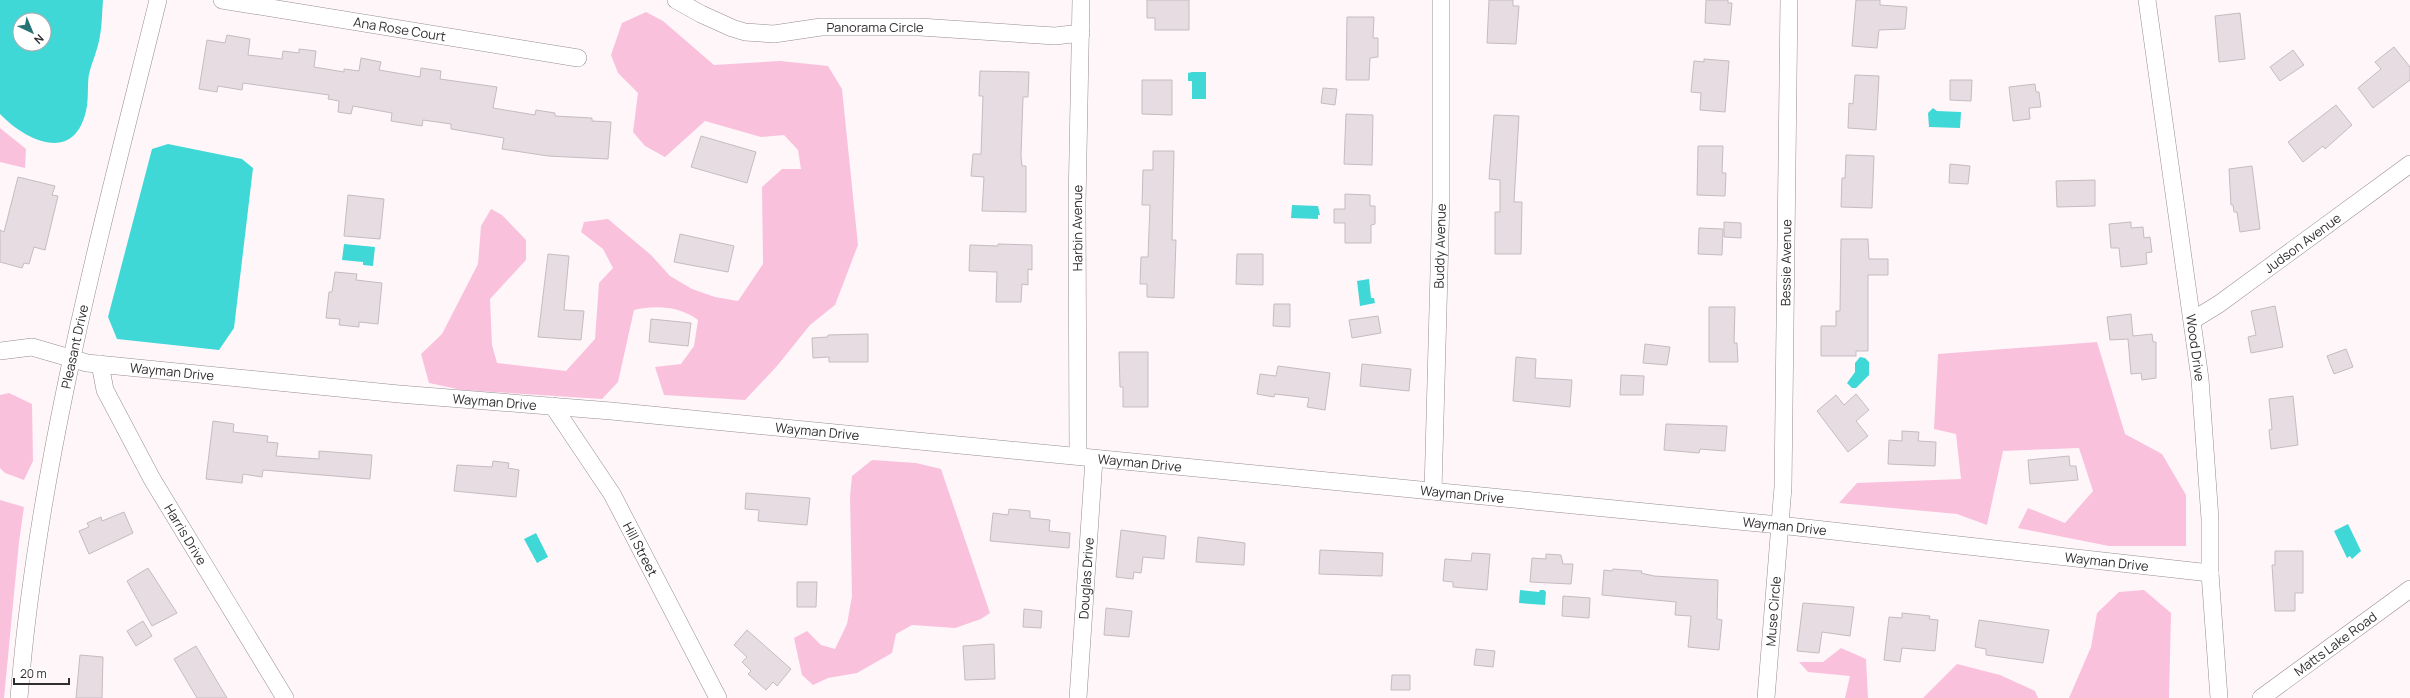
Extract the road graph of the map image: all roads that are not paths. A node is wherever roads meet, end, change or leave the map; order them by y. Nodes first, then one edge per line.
1 (158, 0) edge
2 (222, 0) edge
3 (676, 0) edge
4 (1081, 0) edge
5 (1441, 0) edge
6 (1789, 0) edge
7 (2147, 0) edge
8 (1081, 33) junction
9 (578, 58) dead end
10 (2410, 164) edge
11 (2193, 320) junction
12 (0, 351) edge
13 (70, 359) junction
14 (100, 364) junction
15 (553, 406) junction
16 (1078, 456) junction
17 (1094, 459) junction
18 (1433, 492) junction
19 (1779, 525) junction
20 (2210, 573) junction
21 (2410, 589) edge
22 (20, 698) edge
23 (285, 698) edge
24 (718, 698) edge
25 (1078, 698) edge
26 (1766, 698) edge
27 (2219, 698) edge
28 (2260, 698) edge

1 - 13 street, Pleasant Drive
2 - 9 street, Ana Rose Court
3 - 8 street, Panorama Circle
4 - 8 street, Harbin Avenue
5 - 18 street, Buddy Avenue
6 - 19 street, Bessie Avenue
7 - 11 street, Wood Drive
8 - 16 street, Harbin Avenue
10 - 11 street, Judson Avenue
11 - 20 street, Wood Drive
12 - 13 street, Wayman Drive
13 - 14 street, Wayman Drive
13 - 22 street, Pleasant Drive
14 - 15 street, Wayman Drive
14 - 23 street, Harris Drive
15 - 16 street, Wayman Drive
15 - 24 street, Hill Street
16 - 17 street, Wayman Drive
17 - 18 street, Wayman Drive
17 - 25 street, Douglas Drive
18 - 19 street, Wayman Drive
19 - 20 street, Wayman Drive
19 - 26 street, Muse Circle
20 - 27 street, Wood Drive
21 - 28 street, Matts Lake Road

